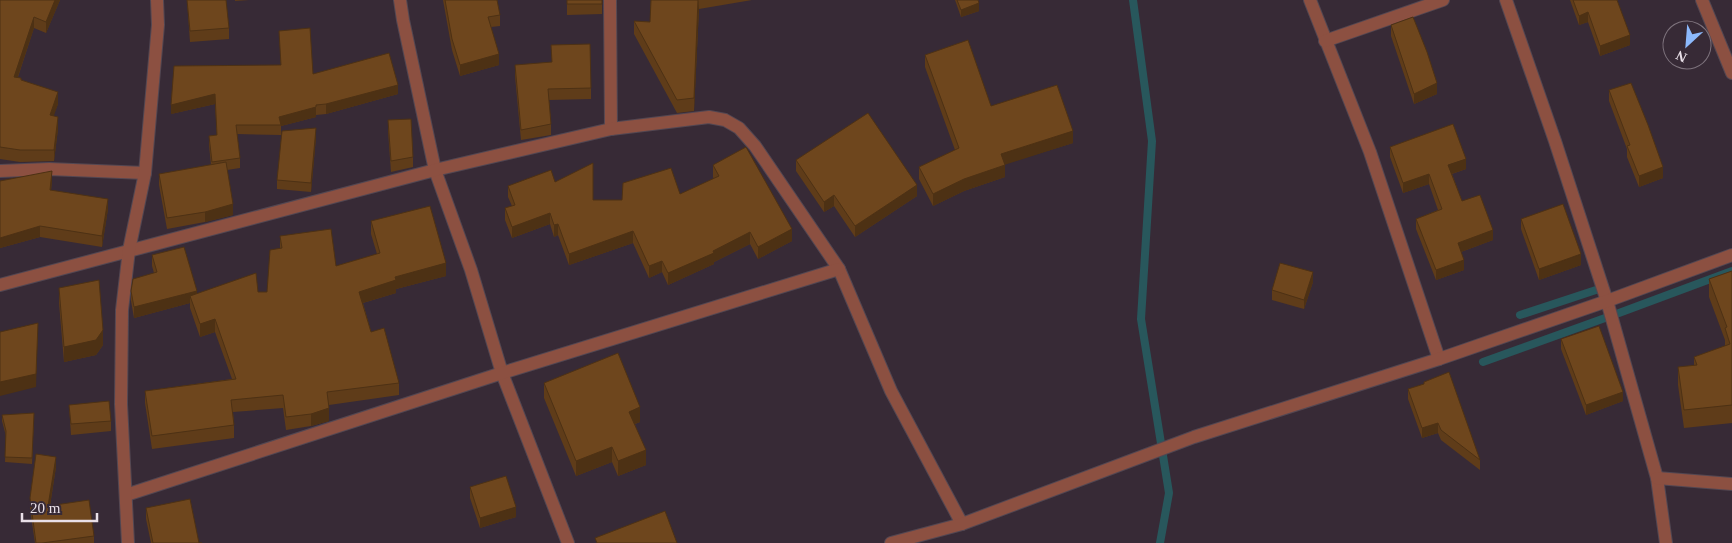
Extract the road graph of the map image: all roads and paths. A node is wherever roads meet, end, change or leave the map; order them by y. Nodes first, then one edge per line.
1 (158, 0) edge
2 (400, 0) edge
3 (610, 0) edge
4 (1310, 0) edge
5 (1443, 0) edge
6 (1506, 0) edge
7 (1702, 0) edge
8 (1325, 40) junction
9 (1732, 72) edge
10 (611, 128) junction
11 (435, 170) junction
12 (0, 171) edge
13 (145, 173) junction
14 (129, 250) junction
15 (1732, 255) edge
16 (839, 269) junction
17 (0, 286) edge
18 (1607, 301) junction
19 (1439, 359) junction
20 (502, 373) junction
21 (1657, 478) junction
22 (1732, 484) edge
23 (126, 495) junction
24 (962, 524) junction
25 (128, 543) edge
26 (568, 543) edge
27 (891, 543) edge
28 (1666, 543) edge

1 - 13 street
2 - 11 street
3 - 10 street
4 - 8 street
5 - 8 street
6 - 18 street
7 - 9 street
8 - 19 street
10 - 11 street
10 - 16 street
11 - 14 street
11 - 20 street
12 - 13 street
13 - 14 street
14 - 17 street
14 - 23 street
15 - 18 street
16 - 20 street
16 - 24 street
18 - 19 street
18 - 21 street
19 - 24 street
20 - 23 street
20 - 26 street
21 - 22 street
21 - 28 street
23 - 25 street
24 - 27 street

